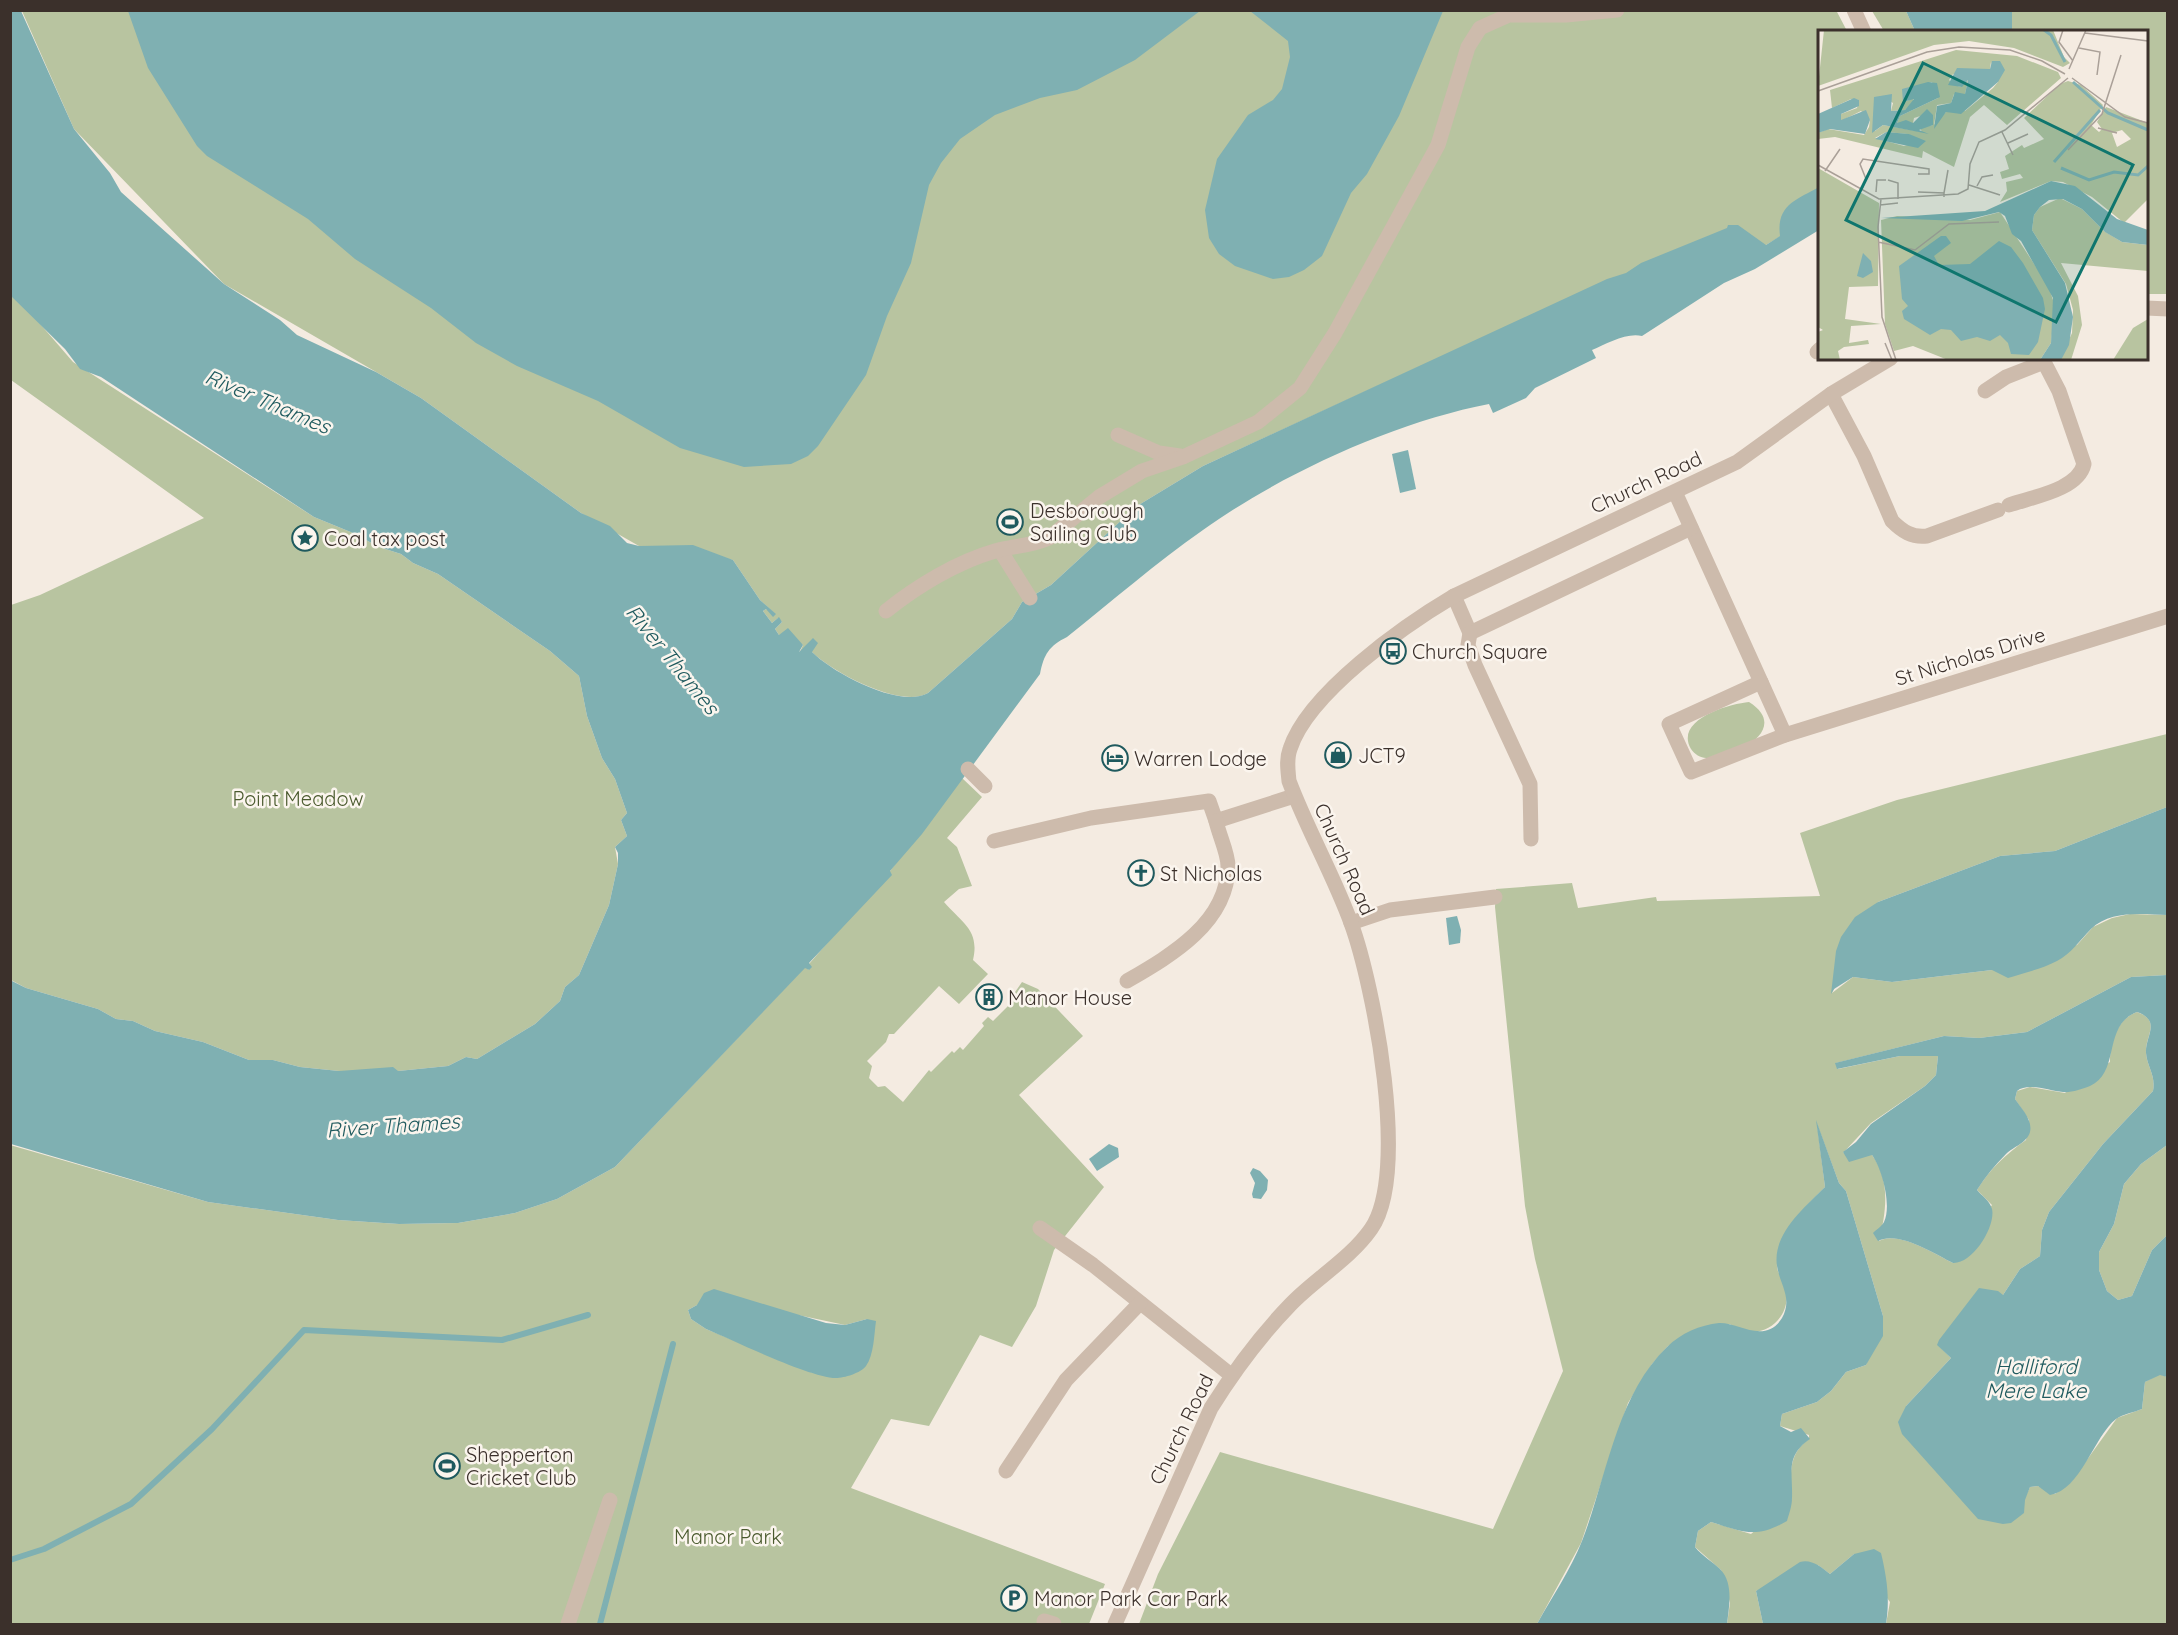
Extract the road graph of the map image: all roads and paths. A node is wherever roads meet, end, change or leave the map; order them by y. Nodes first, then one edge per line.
1 (1617, 10) edge
2 (1854, 10) edge
3 (1863, 30) edge
4 (2148, 308) edge
5 (2168, 309) edge
6 (1888, 360) edge
7 (2044, 360) edge
8 (1984, 391) dead end
9 (1831, 394) junction
10 (1118, 435) dead end
11 (1183, 457) junction
12 (1675, 492) junction
13 (1691, 528) junction
14 (1000, 550) junction
15 (1454, 596) junction
16 (1030, 598) dead end
17 (886, 611) dead end
18 (2168, 616) edge
19 (1470, 633) junction
20 (1761, 682) junction
21 (1785, 735) junction
22 (968, 769) dead end
23 (985, 786) dead end
24 (1294, 796) junction
25 (1216, 821) junction
26 (1531, 839) dead end
27 (994, 841) dead end
28 (1495, 897) dead end
29 (1351, 923) junction
30 (1127, 981) dead end
31 (1040, 1228) dead end
32 (1140, 1303) junction
33 (1231, 1375) junction
34 (1006, 1471) dead end
35 (610, 1500) dead end
36 (567, 1624) edge
37 (1115, 1624) edge

1 - 11 street
2 - 3 street
4 - 5 street
6 - 9 street, Church Road
7 - 8 street
7 - 9 street
9 - 12 street, Church Road
10 - 11 street
11 - 14 street
12 - 13 street
12 - 15 street, Church Road
13 - 19 street
13 - 20 street
14 - 16 street
14 - 17 street
15 - 19 street
15 - 24 street, Church Road
18 - 21 street, St Nicholas Drive
19 - 26 street
20 - 21 street
20 - 21 street, St Nicholas Drive
22 - 23 street
24 - 25 street
24 - 29 street, Church Road
25 - 27 street
25 - 30 street
28 - 29 street
29 - 33 street, Church Road
31 - 32 street
32 - 33 street
32 - 34 street
33 - 37 street, Church Road
35 - 36 street

